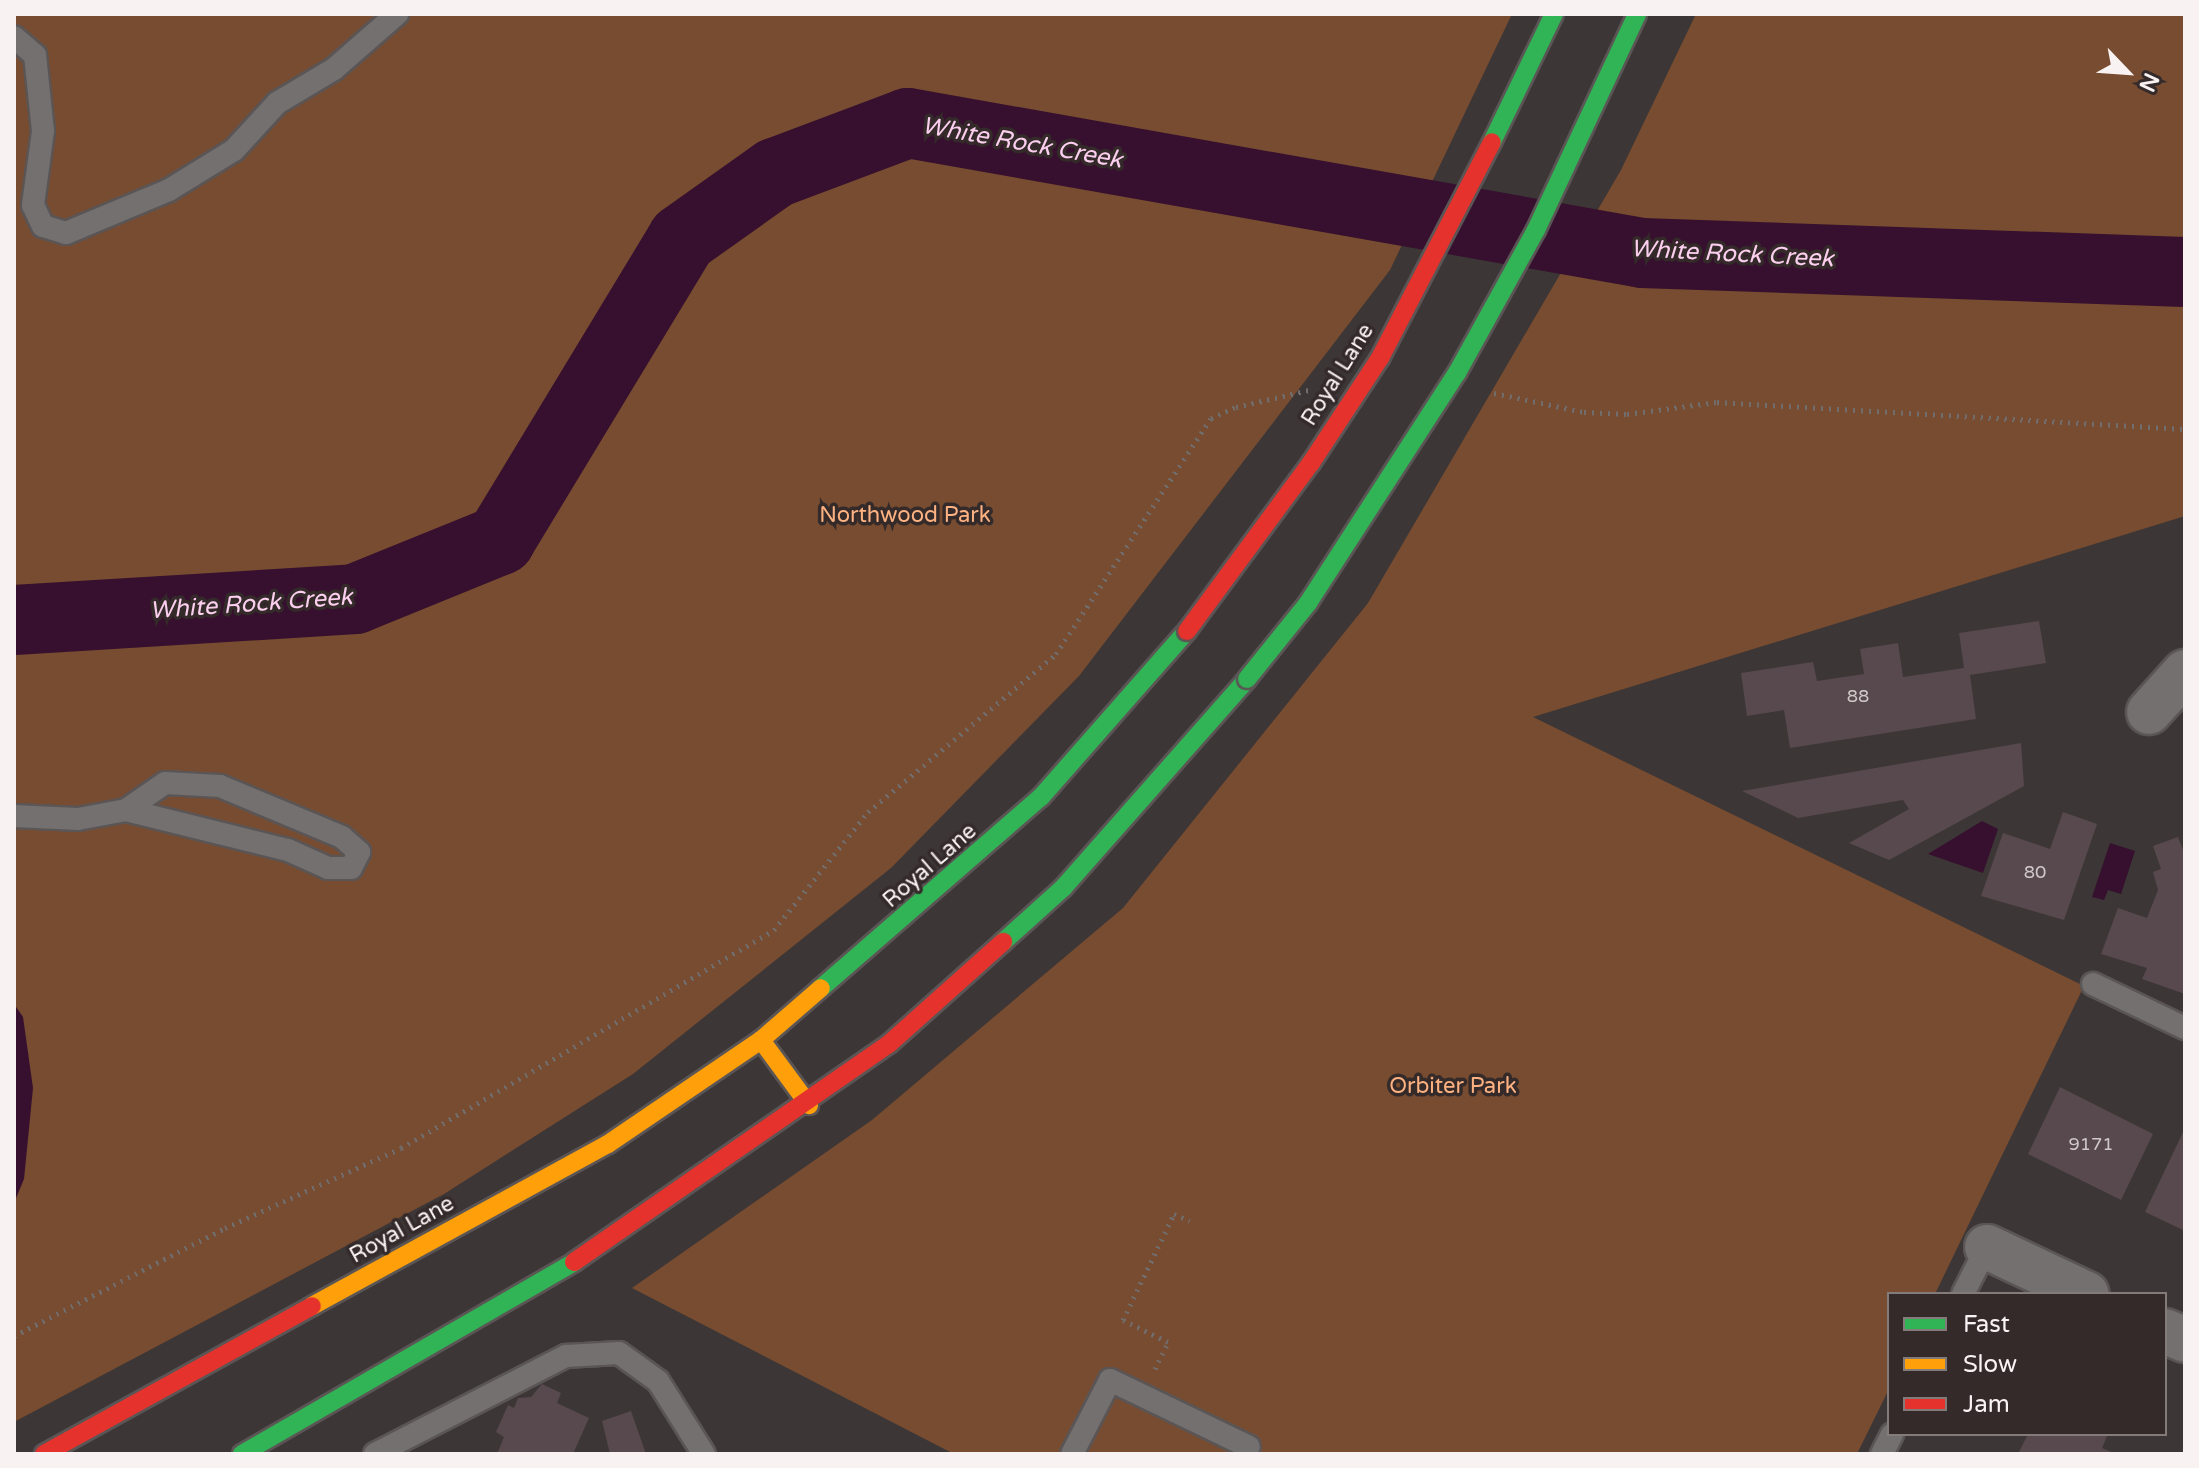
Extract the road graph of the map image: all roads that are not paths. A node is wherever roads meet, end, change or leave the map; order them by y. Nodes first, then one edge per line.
1 (397, 14) edge
2 (1554, 14) edge
3 (1637, 14) edge
4 (14, 37) edge
5 (2185, 672) edge
6 (2149, 712) dead end
7 (126, 810) junction
8 (14, 816) edge
9 (2093, 984) dead end
10 (2185, 1028) edge
11 (761, 1040) junction
12 (809, 1105) junction
13 (1987, 1247) joint
14 (1964, 1292) edge
15 (2083, 1292) edge
16 (1891, 1436) edge
17 (1249, 1447) dead end
18 (383, 1452) edge
19 (44, 1454) edge
20 (242, 1454) edge
21 (704, 1454) edge
22 (1072, 1454) edge
23 (1882, 1454) edge

1 - 4 lane
2 - 11 main road, Royal Lane, bridge
3 - 12 main road, bridge
5 - 6 street
7 - 7 lane
7 - 8 lane
9 - 10 lane
11 - 12 main road
11 - 19 main road, Royal Lane
12 - 20 main road
13 - 14 lane
13 - 15 street
16 - 23 lane
17 - 22 lane
18 - 21 lane

